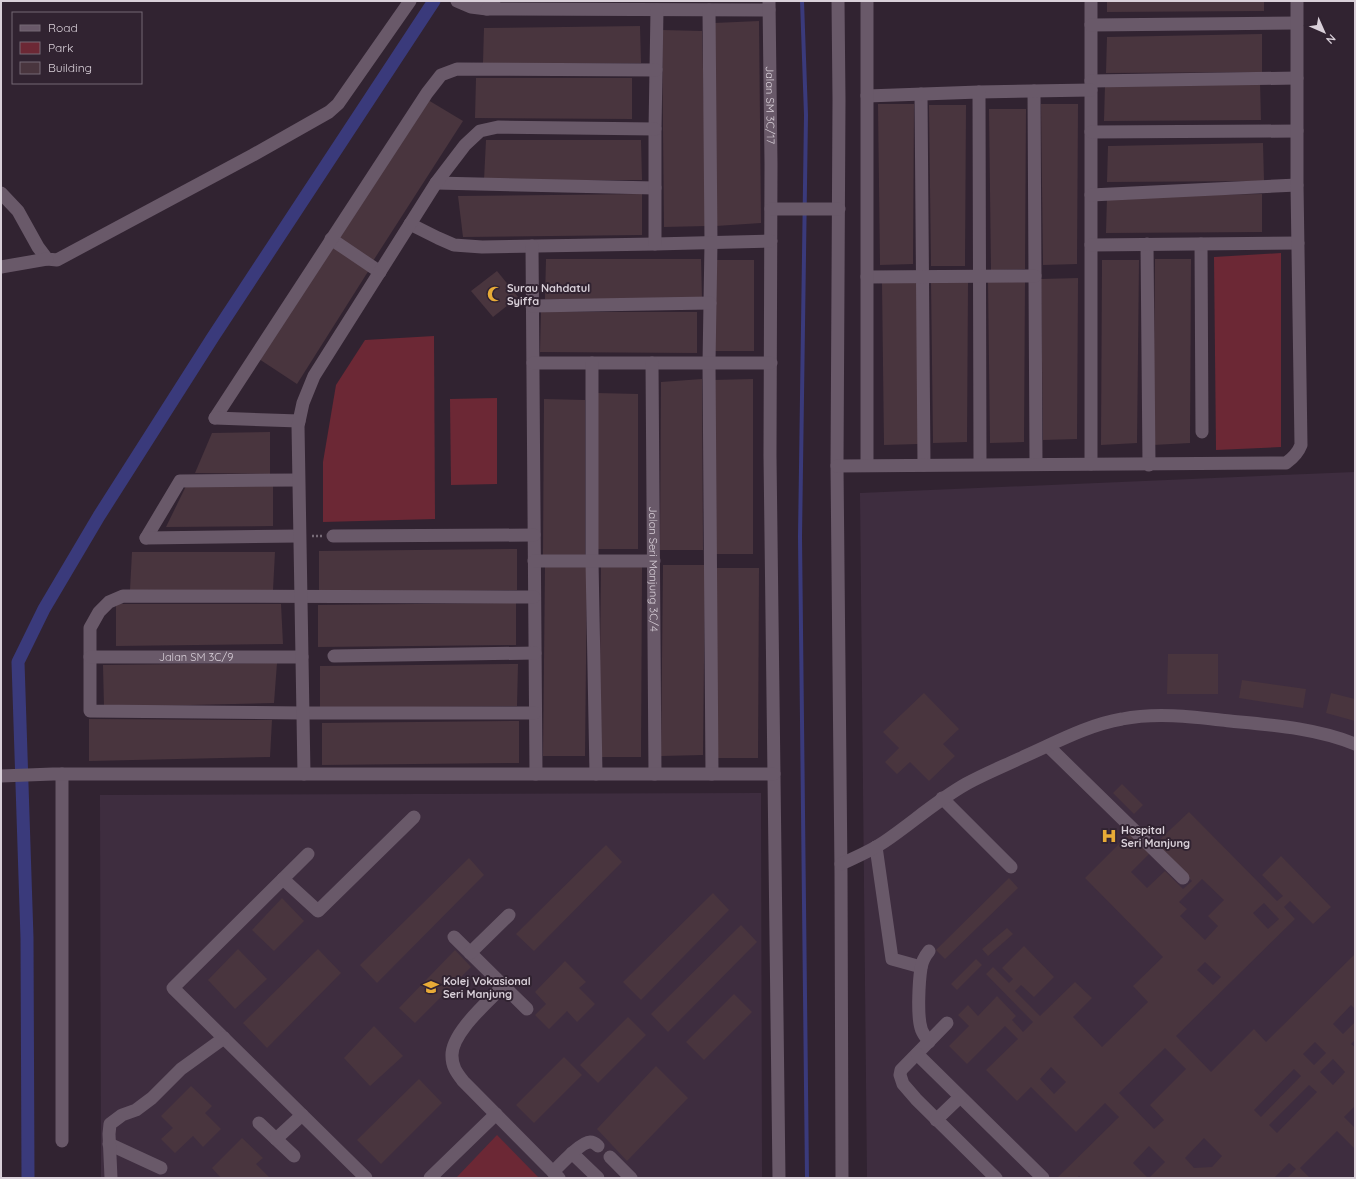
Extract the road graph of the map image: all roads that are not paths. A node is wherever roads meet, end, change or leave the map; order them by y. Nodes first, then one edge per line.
1 (410, 1) edge
2 (838, 1) edge
3 (867, 1) edge
4 (1091, 1) edge
5 (1297, 1) edge
6 (459, 2) edge
7 (490, 5) edge
8 (769, 5) edge
9 (657, 10) junction
10 (709, 10) junction
11 (1296, 23) junction
12 (1091, 25) junction
13 (656, 70) junction
14 (1297, 78) junction
15 (1091, 86) junction
16 (1034, 91) junction
17 (979, 92) junction
18 (921, 94) junction
19 (867, 96) junction
20 (655, 129) junction
21 (1091, 132) junction
22 (1297, 132) junction
23 (436, 183) junction
24 (1298, 184) junction
25 (655, 188) junction
26 (1, 193) edge
27 (1091, 194) junction
28 (771, 209) junction
29 (838, 209) junction
30 (410, 224) junction
31 (331, 239) junction
32 (770, 241) junction
33 (711, 243) junction
34 (1298, 243) junction
35 (655, 244) junction
36 (1148, 244) junction
37 (1201, 244) junction
38 (1091, 245) junction
39 (532, 246) junction
40 (48, 259) junction
41 (1, 267) edge
42 (380, 272) junction
43 (923, 276) junction
44 (1035, 276) junction
45 (867, 277) junction
46 (979, 277) junction
47 (710, 303) junction
48 (532, 306) junction
49 (533, 363) junction
50 (592, 363) junction
51 (652, 363) junction
52 (709, 363) junction
53 (771, 363) junction
54 (299, 421) junction
55 (1202, 432) dead end
56 (980, 464) junction
57 (1036, 464) junction
58 (1091, 464) junction
59 (867, 465) junction
60 (924, 465) junction
61 (1149, 465) junction
62 (837, 466) junction
63 (298, 480) junction
64 (534, 535) junction
65 (299, 536) junction
66 (333, 536) road end
67 (534, 561) junction
68 (592, 561) junction
69 (654, 561) junction
70 (300, 597) junction
71 (534, 597) junction
72 (535, 653) junction
73 (334, 656) dead end
74 (90, 657) junction
75 (302, 657) junction
76 (303, 713) junction
77 (535, 713) junction
78 (1355, 744) edge
79 (1048, 746) junction
80 (57, 774) junction
81 (304, 774) junction
82 (536, 774) junction
83 (596, 774) junction
84 (655, 774) junction
85 (712, 774) junction
86 (774, 774) junction
87 (5, 776) edge
88 (942, 798) junction
89 (414, 818) dead end
90 (876, 847) junction
91 (308, 854) dead end
92 (841, 864) junction
93 (1011, 867) dead end
94 (1183, 878) dead end
95 (283, 879) junction
96 (508, 915) dead end
97 (454, 937) dead end
98 (929, 951) dead end
99 (470, 953) junction
100 (921, 967) junction
101 (503, 986) junction
102 (527, 1009) dead end
103 (947, 1023) dead end
104 (224, 1038) junction
105 (929, 1042) junction
106 (917, 1054) junction
107 (960, 1097) junction
108 (496, 1114) junction
109 (302, 1115) junction
110 (936, 1120) junction
111 (259, 1123) dead end
112 (276, 1139) junction
113 (62, 1142) dead end
114 (109, 1144) junction
115 (598, 1146) dead end
116 (572, 1153) junction
117 (294, 1156) dead end
118 (610, 1157) dead end
119 (161, 1168) dead end
120 (556, 1175) edge
121 (111, 1178) edge
122 (366, 1178) edge
123 (430, 1178) edge
124 (598, 1178) edge
125 (631, 1178) edge
126 (779, 1178) edge
127 (842, 1178) edge
128 (996, 1178) edge
129 (1043, 1178) edge

1 - 40 street
2 - 29 street
3 - 19 street
4 - 12 street
5 - 11 street
6 - 7 street
7 - 9 street
8 - 10 street
8 - 28 street, Jalan SM 3C/17
9 - 10 street
9 - 13 street
10 - 33 street
11 - 12 street
11 - 14 street
12 - 15 street
13 - 20 street
13 - 31 street
14 - 15 street
14 - 22 street
15 - 16 street
15 - 21 street
16 - 17 street
16 - 44 street
17 - 18 street
17 - 46 street
18 - 19 street
18 - 43 street
19 - 45 street
20 - 23 street
20 - 25 street
21 - 22 street
21 - 27 street
22 - 24 street
23 - 25 street
23 - 30 street
24 - 27 street
24 - 34 street
25 - 35 street
26 - 40 street
27 - 38 street
28 - 29 street
28 - 32 street, Jalan SM 3C/17
29 - 62 street
30 - 39 street
30 - 42 street
31 - 42 street
31 - 54 street
32 - 33 street
32 - 53 street, Jalan SM 3C/17
33 - 35 street
33 - 47 street
34 - 37 street
34 - 61 street
35 - 39 street
36 - 37 street
36 - 38 street
36 - 61 street
37 - 55 street
38 - 58 street
39 - 48 street
40 - 41 street
42 - 54 street
43 - 45 street
43 - 46 street
43 - 60 street
44 - 46 street
44 - 57 street
45 - 59 street
46 - 56 street
47 - 48 street
47 - 52 street
48 - 49 street
49 - 50 street
49 - 64 street
50 - 51 street
50 - 68 street
51 - 52 street
51 - 69 street, Jalan Seri Manjung 3C/4
52 - 53 street
52 - 85 street
53 - 86 street, Jalan SM 3C/17
54 - 63 street
56 - 57 street
56 - 60 street
57 - 58 street
58 - 61 street
59 - 60 street
59 - 62 street
62 - 92 street
63 - 65 street
63 - 65 street
64 - 66 street
64 - 67 street
65 - 70 street
67 - 68 street
67 - 71 street
68 - 69 street
68 - 83 street
69 - 84 street, Jalan Seri Manjung 3C/4
70 - 71 street
70 - 74 street
70 - 75 street
71 - 72 street
72 - 73 street
72 - 77 street
74 - 75 street, Jalan SM 3C/9
74 - 76 street
75 - 76 street
76 - 77 street
76 - 81 street
77 - 82 street
78 - 79 street
79 - 88 street
79 - 94 street
80 - 81 street
80 - 87 street
80 - 113 street
81 - 82 street
82 - 83 street
83 - 84 street
84 - 85 street
85 - 86 street
86 - 126 street, Jalan SM 3C/17
88 - 90 street
88 - 93 street
89 - 95 street
90 - 92 street
90 - 100 street
91 - 95 street
92 - 127 street
95 - 104 street
96 - 99 street
97 - 99 street
98 - 100 street
99 - 101 street
100 - 105 street
101 - 102 street
101 - 108 street
103 - 105 street
104 - 109 street
104 - 114 street
105 - 106 street
106 - 107 street
106 - 110 street
107 - 110 street
107 - 129 street
108 - 120 street
108 - 123 street
109 - 112 street
109 - 122 street
110 - 128 street
111 - 112 street
112 - 117 street
114 - 119 street
114 - 121 street
115 - 116 street
116 - 120 street
116 - 124 street
118 - 125 street

